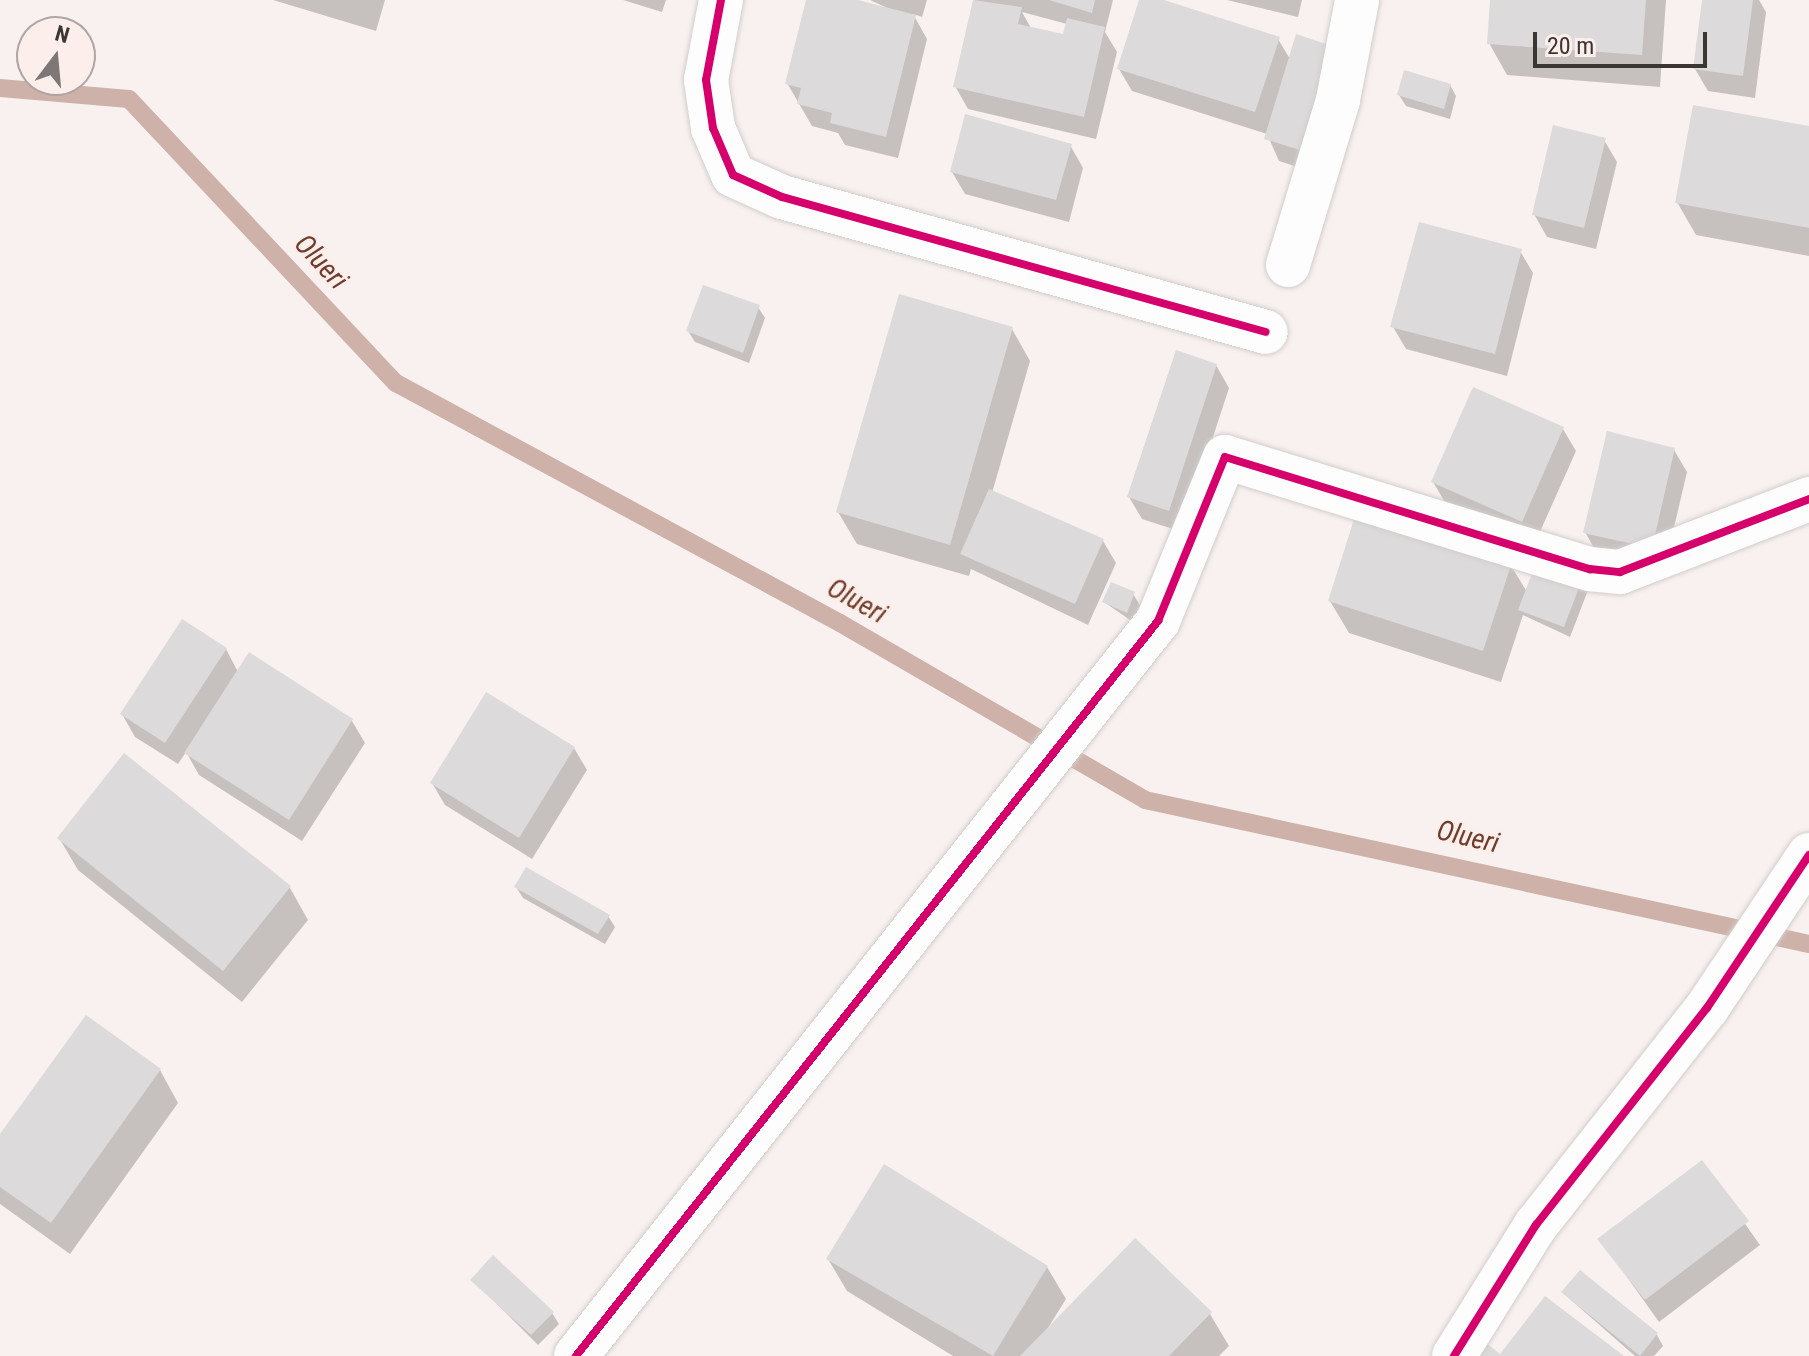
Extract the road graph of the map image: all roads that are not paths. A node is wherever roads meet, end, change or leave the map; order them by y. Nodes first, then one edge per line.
1 (721, 0) edge
2 (1357, 0) edge
3 (1288, 265) dead end
4 (1266, 332) dead end
5 (1809, 499) edge
6 (1809, 855) edge
7 (576, 1356) edge
8 (1454, 1356) edge

1 - 4 street
2 - 3 street
5 - 7 street
6 - 8 street

